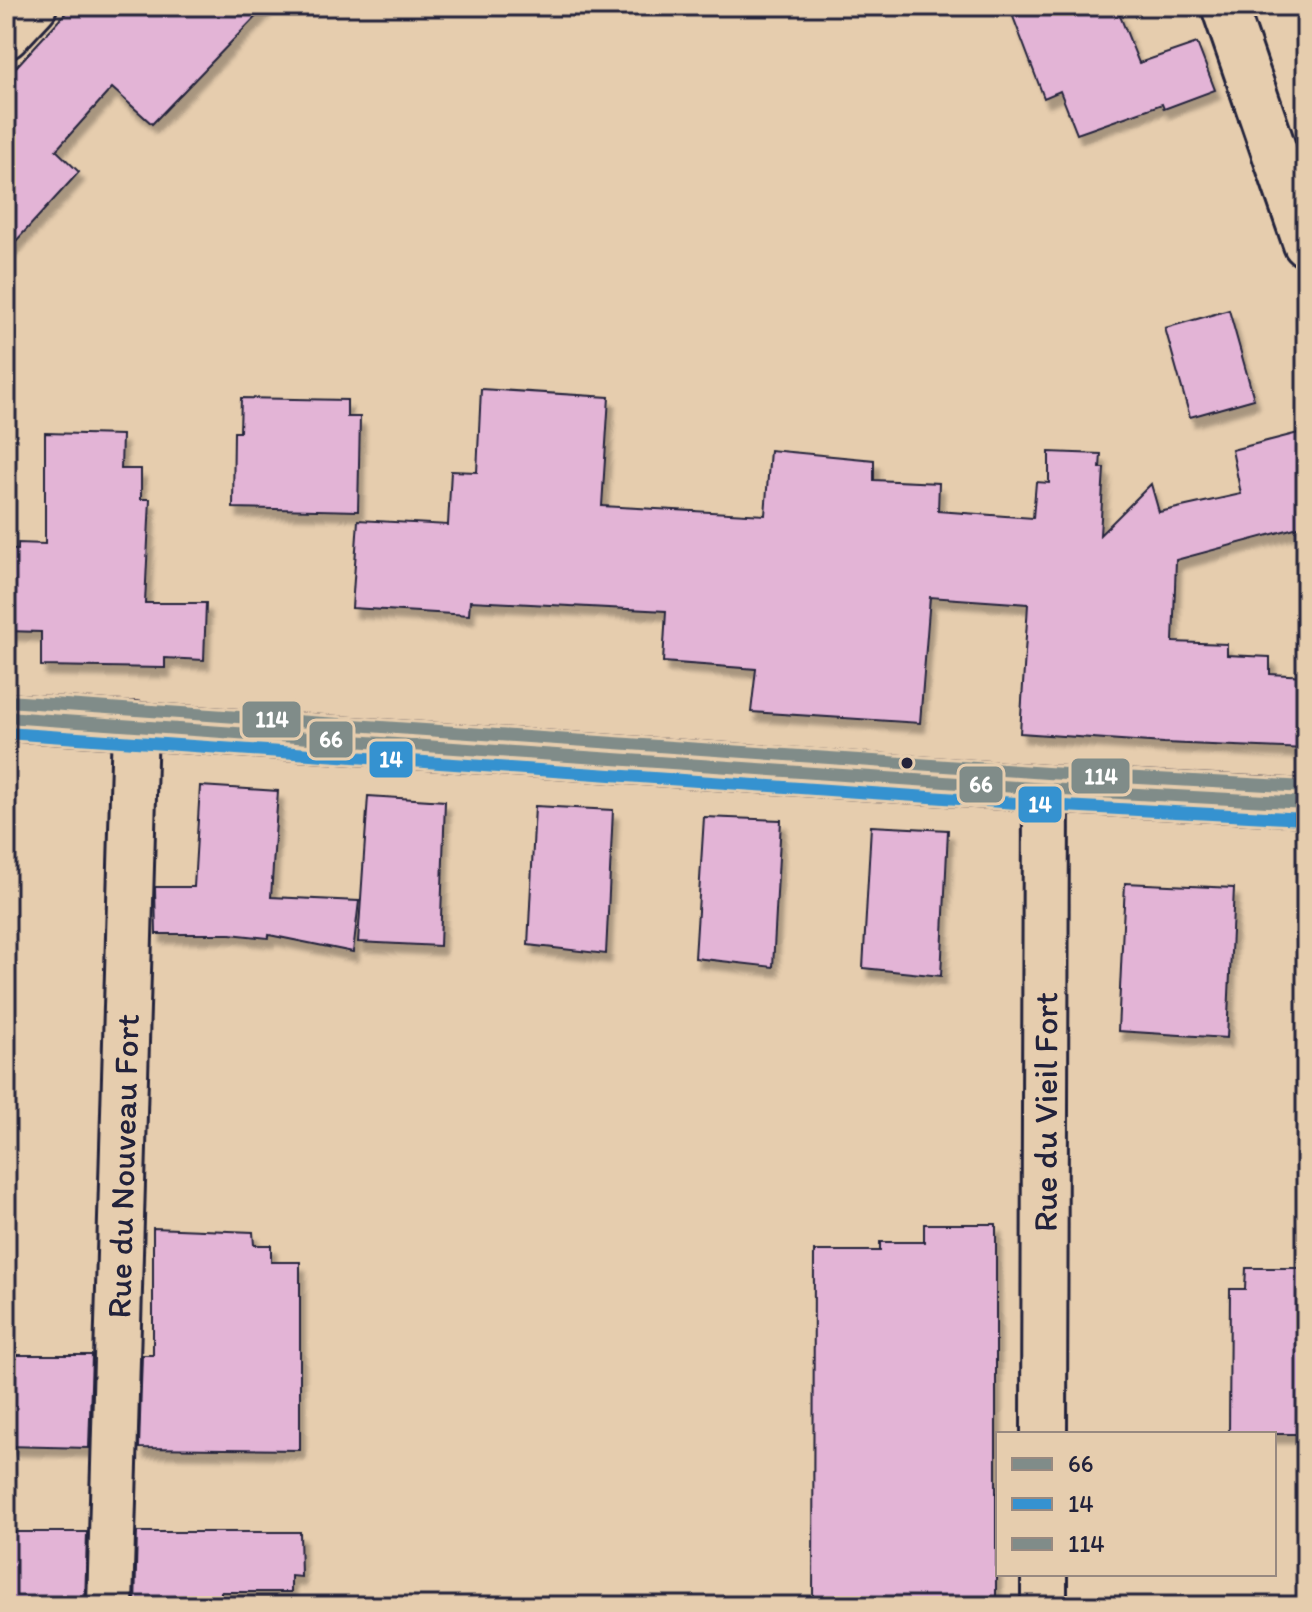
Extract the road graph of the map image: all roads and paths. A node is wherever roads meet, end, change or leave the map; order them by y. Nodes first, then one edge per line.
1 (34, 6) edge
2 (1224, 6) edge
3 (6, 36) edge
4 (1306, 244) edge
5 (6, 717) edge
6 (135, 725) junction
7 (1046, 789) junction
8 (1306, 803) edge
9 (1044, 1432) edge
10 (1044, 1576) edge
11 (110, 1606) edge
12 (1044, 1606) edge

1 - 3 street
2 - 4 street
5 - 6 street
6 - 7 street
6 - 11 street, Rue du Nouveau Fort
7 - 8 street
7 - 9 street, Rue du Vieil Fort
10 - 12 street

